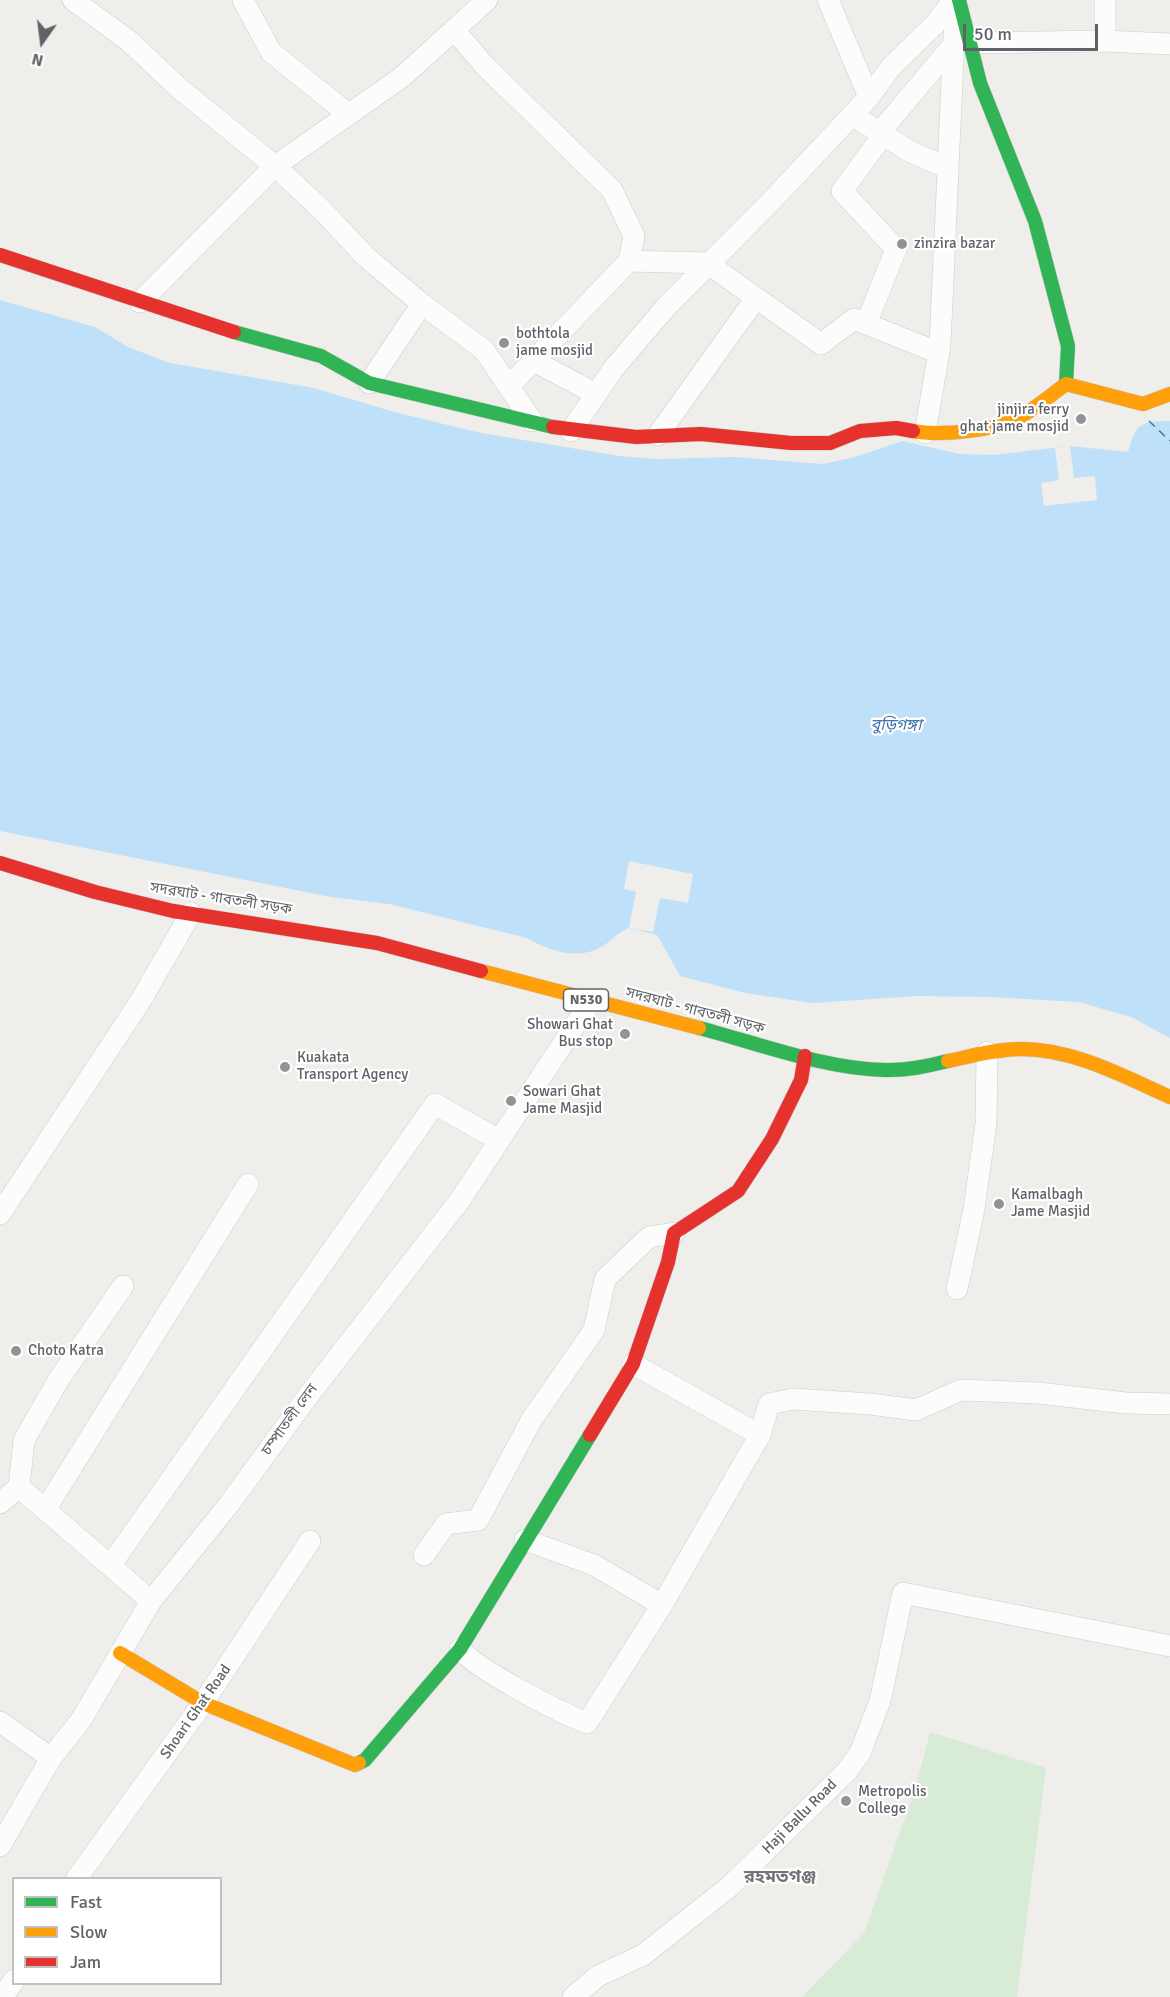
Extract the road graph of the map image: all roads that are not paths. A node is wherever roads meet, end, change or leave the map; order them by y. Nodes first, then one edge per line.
1 (74, 0) edge
2 (243, 0) edge
3 (487, 0) edge
4 (828, 0) edge
5 (956, 0) edge
6 (1105, 0) edge
7 (455, 31) junction
8 (1105, 41) junction
9 (962, 43) junction
10 (1170, 44) edge
11 (869, 97) junction
12 (348, 114) junction
13 (852, 115) junction
14 (882, 134) junction
15 (275, 166) junction
16 (948, 168) junction
17 (0, 255) edge
18 (629, 261) junction
19 (707, 263) junction
20 (756, 298) junction
21 (140, 302) junction
22 (422, 304) junction
23 (866, 324) junction
24 (939, 353) junction
25 (534, 361) junction
26 (369, 383) junction
27 (1066, 384) junction
28 (509, 386) junction
29 (596, 394) junction
30 (1170, 394) edge
31 (532, 421) junction
32 (571, 430) junction
33 (925, 433) junction
34 (658, 435) junction
35 (0, 863) edge
36 (191, 913) junction
37 (591, 1001) junction
38 (987, 1052) junction
39 (805, 1056) junction
40 (1170, 1097) edge
41 (499, 1140) junction
42 (248, 1184) dead end
43 (0, 1214) edge
44 (674, 1233) junction
45 (123, 1286) dead end
46 (957, 1289) dead end
47 (633, 1364) junction
48 (1170, 1404) edge
49 (760, 1435) junction
50 (19, 1487) junction
51 (0, 1503) edge
52 (45, 1510) junction
53 (525, 1540) junction
54 (310, 1541) dead end
55 (424, 1555) dead end
56 (110, 1566) junction
57 (151, 1601) junction
58 (662, 1605) junction
59 (1170, 1646) edge
60 (460, 1649) junction
61 (120, 1653) junction
62 (203, 1703) junction
63 (0, 1722) edge
64 (51, 1758) junction
65 (0, 1846) edge
66 (78, 1877) edge
67 (12, 1983) edge
68 (3, 1997) edge
69 (573, 1997) edge

1 - 15 street
2 - 12 street
3 - 7 street
4 - 11 street
5 - 9 street
5 - 11 street
6 - 8 street
7 - 12 street
7 - 18 street
8 - 9 street
8 - 10 street
9 - 14 street
9 - 16 street
9 - 27 main road
11 - 13 street
12 - 15 street
13 - 14 street
13 - 19 street
14 - 16 street
14 - 23 street
15 - 21 street
15 - 22 street
16 - 24 street
17 - 21 main road
18 - 19 street
18 - 25 street
19 - 20 street
19 - 29 street
20 - 23 street
20 - 34 street
21 - 26 main road
22 - 26 street
22 - 28 street
23 - 24 street
24 - 33 street
25 - 28 street
25 - 29 street
26 - 31 main road
27 - 30 main road
27 - 33 main road
28 - 31 street
29 - 32 street
31 - 32 main road
32 - 34 main road
33 - 34 main road
35 - 36 main road, সদরঘাট - গাবতলী সড়ক / N530
36 - 37 main road, সদরঘাট - গাবতলী সড়ক / N530
36 - 43 street
37 - 39 main road, সদরঘাট - গাবতলী সড়ক / N530
37 - 41 street, চম্পাতলী লেন
38 - 39 main road, সদরঘাট - গাবতলী সড়ক / N530
38 - 40 main road, সদরঘাট - গাবতলী সড়ক / N530
38 - 46 street
39 - 44 main road
41 - 56 street
41 - 57 street, চম্পাতলী লেন
42 - 52 street
44 - 47 main road
44 - 55 street
45 - 50 street
47 - 49 street
47 - 53 main road
48 - 49 street
49 - 58 street
50 - 51 street
50 - 52 street
52 - 56 street
53 - 58 street
53 - 60 main road
54 - 62 street, Shoari Ghat Road
56 - 57 street
57 - 61 street, চম্পাতলী লেন
58 - 60 street
59 - 69 street, Haji Ballu Road
60 - 62 main road
61 - 62 main road
61 - 64 street, চম্পাতলী লেন
62 - 66 street, Shoari Ghat Road
63 - 64 street
64 - 65 street, চম্পাতলী লেন
67 - 68 street

